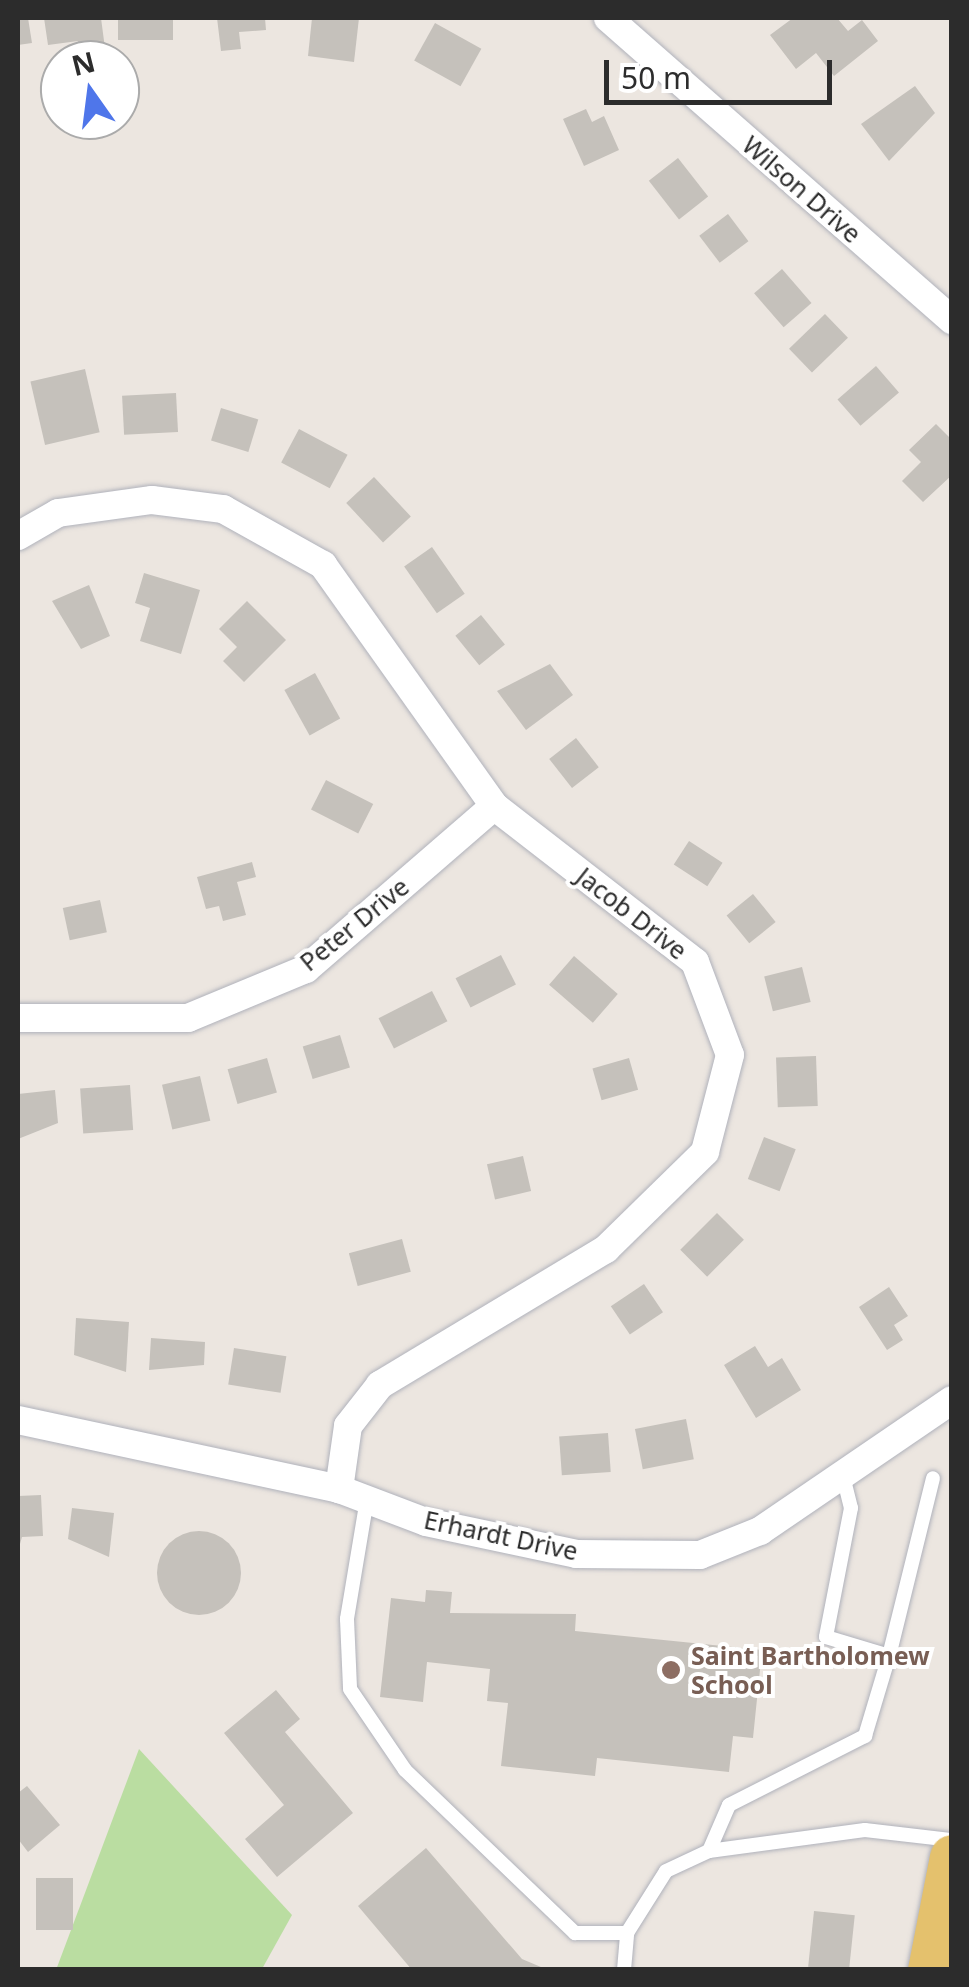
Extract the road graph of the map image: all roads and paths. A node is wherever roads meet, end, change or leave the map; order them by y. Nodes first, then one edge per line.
1 (608, 18) edge
2 (952, 320) edge
3 (18, 536) edge
4 (494, 806) junction
5 (18, 1018) edge
6 (952, 1400) edge
7 (18, 1420) edge
8 (843, 1476) junction
9 (933, 1478) dead end
10 (339, 1488) junction
11 (367, 1500) junction
12 (889, 1656) junction
13 (952, 1840) edge
14 (709, 1851) junction
15 (952, 1857) edge
16 (627, 1934) junction
17 (624, 1970) edge
18 (930, 1970) edge

1 - 2 street, Wilson Drive
3 - 4 street, Jacob Drive
4 - 5 street, Peter Drive
4 - 10 street, Jacob Drive
6 - 8 street, Erhardt Drive
7 - 10 street, Erhardt Drive
8 - 11 street, Erhardt Drive
8 - 12 lane
9 - 12 lane
10 - 11 street, Erhardt Drive
11 - 16 lane
12 - 14 lane
13 - 14 lane
14 - 16 lane
15 - 18 main road
16 - 17 lane

